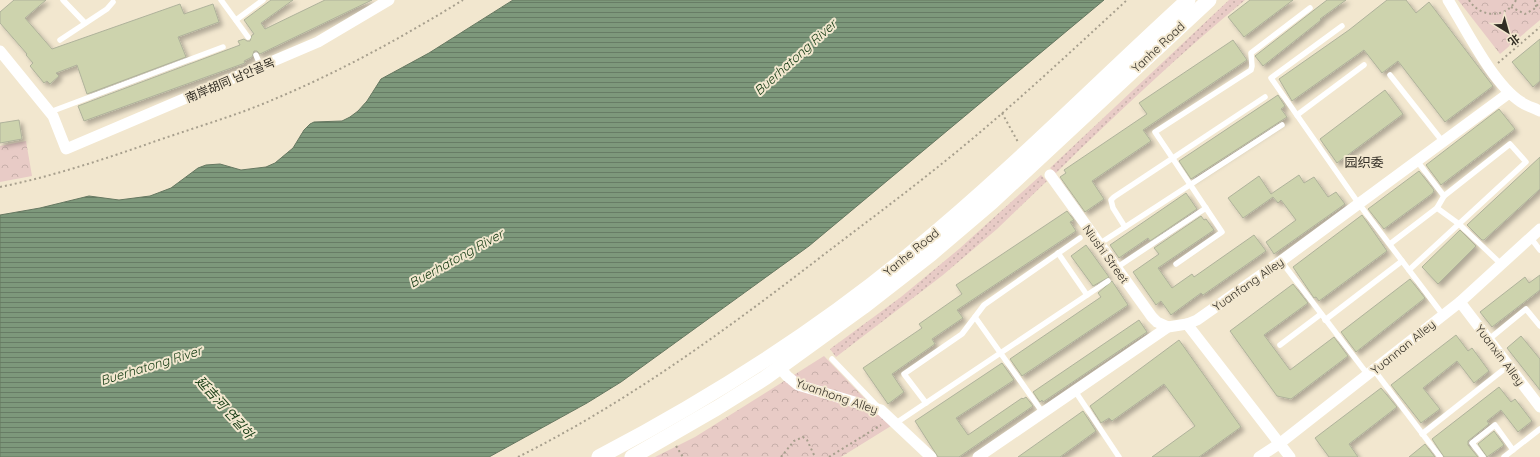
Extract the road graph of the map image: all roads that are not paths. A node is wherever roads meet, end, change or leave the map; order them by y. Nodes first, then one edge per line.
1 (63, 0) edge
2 (221, 0) edge
3 (263, 0) edge
4 (389, 0) edge
5 (1188, 0) edge
6 (1209, 0) edge
7 (1448, 0) edge
8 (113, 2) dead end
9 (1310, 8) dead end
10 (236, 20) junction
11 (85, 23) junction
12 (1342, 26) dead end
13 (248, 37) dead end
14 (60, 40) dead end
15 (223, 47) dead end
16 (0, 51) edge
17 (256, 56) dead end
18 (1364, 65) dead end
19 (261, 67) junction
20 (1390, 75) dead end
21 (1509, 93) junction
22 (1265, 97) dead end
23 (1539, 110) edge
24 (50, 112) junction
25 (1297, 115) junction
26 (1282, 125) dead end
27 (1443, 142) junction
28 (1173, 159) junction
29 (1417, 161) junction
30 (1050, 175) dead end
31 (1191, 185) junction
32 (1444, 196) junction
33 (1359, 204) junction
34 (1206, 208) junction
35 (1438, 208) junction
36 (1458, 224) junction
37 (1125, 227) junction
38 (1540, 228) edge
39 (1530, 237) junction
40 (1080, 238) dead end
41 (1099, 244) junction
42 (1390, 244) junction
43 (1540, 250) edge
44 (1058, 253) junction
45 (1281, 261) junction
46 (1402, 261) junction
47 (1176, 264) dead end
48 (1502, 264) junction
49 (1116, 268) junction
50 (1409, 270) junction
51 (1108, 281) dead end
52 (1087, 295) junction
53 (1460, 302) junction
54 (1321, 314) junction
55 (1443, 315) junction
56 (974, 317) junction
57 (1325, 320) junction
58 (1188, 324) junction
59 (1168, 326) junction
60 (1540, 326) edge
61 (1488, 340) junction
62 (1280, 345) dead end
63 (1000, 353) junction
64 (832, 359) dead end
65 (1508, 366) junction
66 (779, 367) junction
67 (1371, 373) junction
68 (1075, 391) junction
69 (926, 403) junction
70 (1540, 407) edge
71 (882, 410) junction
72 (1043, 413) junction
73 (893, 421) junction
74 (1540, 429) edge
75 (1422, 434) junction
76 (1279, 444) junction
77 (1514, 450) junction
78 (599, 457) edge
79 (632, 457) edge
80 (931, 457) edge
81 (978, 457) edge
82 (1120, 457) edge
83 (1259, 457) edge
84 (1290, 457) edge
85 (1440, 457) edge
86 (1483, 457) edge
87 (1504, 457) edge

1 - 11 lane
2 - 10 lane
3 - 10 lane
4 - 19 street, 南岸胡同 남안골목
5 - 78 main road, Yanhe Road
6 - 66 main road, Yanhe Road
7 - 21 street
8 - 11 lane
9 - 28 lane
10 - 13 lane
11 - 14 lane
12 - 25 lane
15 - 24 lane
16 - 24 street
17 - 19 lane
18 - 25 lane
19 - 24 street, 南岸胡同 남안골목
20 - 27 lane
21 - 23 street
21 - 27 street, Yuanfang Alley
22 - 28 lane
25 - 33 lane
26 - 31 lane
27 - 29 street, Yuanfang Alley
28 - 31 lane
28 - 37 lane
29 - 32 lane
29 - 33 street, Yuanfang Alley
30 - 41 street, Niushi Street
31 - 34 lane
31 - 37 lane
32 - 35 lane
32 - 36 lane
33 - 42 lane
33 - 45 street, Yuanfang Alley
34 - 47 lane
34 - 49 lane
35 - 36 lane
35 - 42 lane
36 - 48 lane
36 - 50 lane
37 - 41 lane
38 - 39 street, Yuannan Alley
39 - 43 lane
39 - 48 street, Yuannan Alley
40 - 44 lane
41 - 49 street, Niushi Street
42 - 46 lane
44 - 52 lane
44 - 56 lane
45 - 54 lane
45 - 58 street, Yuanfang Alley
46 - 50 lane
46 - 57 lane
48 - 53 street, Yuannan Alley
49 - 59 street, Niushi Street
50 - 55 lane
51 - 52 lane
52 - 63 lane
53 - 55 street, Yuannan Alley
53 - 61 street, Yuanxin Alley
54 - 57 lane
54 - 62 lane
55 - 67 street, Yuannan Alley
56 - 63 lane
56 - 69 lane
57 - 67 lane
58 - 59 street, Yuanfang Alley
58 - 76 street
59 - 68 street, Yuanfang Alley
60 - 61 lane
61 - 65 street, Yuanxin Alley
63 - 69 lane
63 - 72 lane
64 - 71 lane
65 - 70 street, Yuanxin Alley
65 - 75 lane
66 - 71 street, Yuanhong Alley
66 - 79 main road, Yanhe Road
67 - 75 lane
67 - 76 street, Yuannan Alley
68 - 72 street, Yuanfang Alley
68 - 82 lane
69 - 73 lane
71 - 73 street, Yuanhong Alley
72 - 81 street, Yuanfang Alley
73 - 80 street, Yuanhong Alley
74 - 77 lane
75 - 85 lane
76 - 83 street, Yuannan Alley
76 - 84 street
77 - 86 lane
77 - 87 lane

